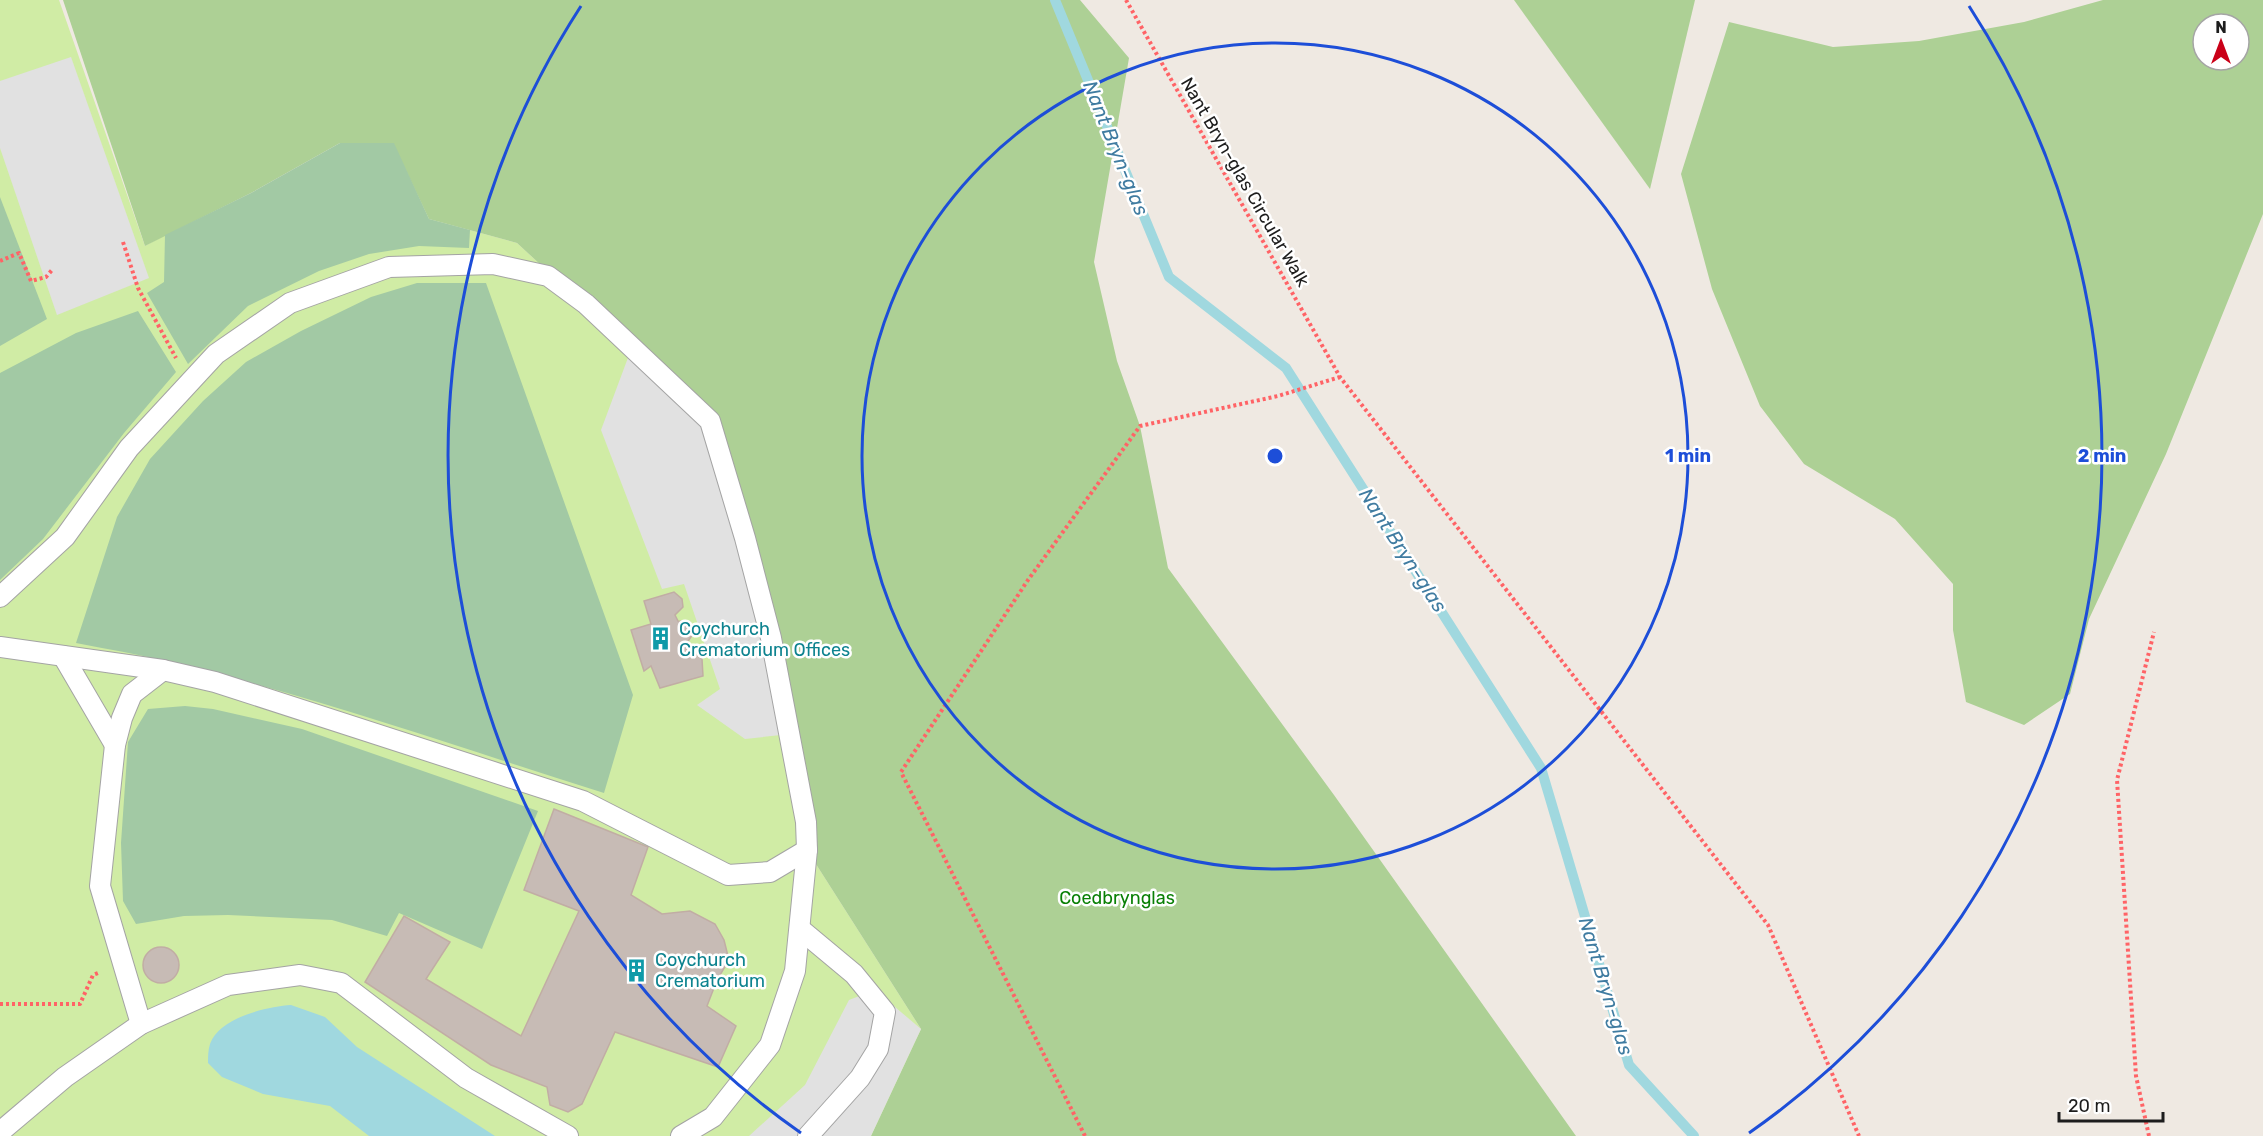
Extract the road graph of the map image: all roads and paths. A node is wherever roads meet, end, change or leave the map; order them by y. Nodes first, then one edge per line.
1 (1126, 0) edge
2 (123, 242) dead end
3 (0, 261) edge
4 (52, 270) dead end
5 (1340, 377) junction
6 (189, 383) junction
7 (0, 597) edge
8 (2154, 632) dead end
9 (0, 647) edge
10 (63, 656) junction
11 (163, 669) junction
12 (115, 745) junction
13 (807, 850) junction
14 (800, 929) junction
15 (123, 960) junction
16 (0, 1004) edge
17 (141, 1024) junction
18 (0, 1132) edge
19 (567, 1136) edge
20 (681, 1136) edge
21 (808, 1136) edge
22 (1085, 1136) edge
23 (1859, 1136) edge
24 (2149, 1136) edge

1 - 5 path, Nant Bryn-glas Circular Walk
2 - 6 path
3 - 4 path
5 - 22 path
5 - 23 path, Nant Bryn-glas Circular Walk
6 - 7 lane
6 - 13 lane
8 - 24 path
9 - 10 lane
10 - 11 lane
10 - 12 lane
11 - 12 lane
11 - 13 lane
12 - 15 lane
13 - 14 lane
14 - 20 lane
14 - 21 lane
15 - 16 path
15 - 17 lane
17 - 18 lane
17 - 19 lane

